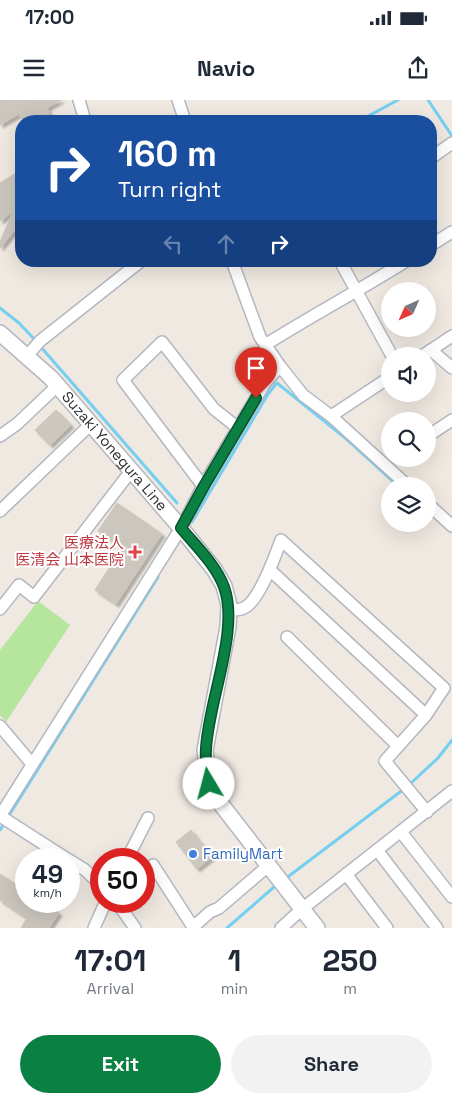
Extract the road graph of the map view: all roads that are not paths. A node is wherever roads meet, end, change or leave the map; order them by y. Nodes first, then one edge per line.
1 (80, 100) edge
2 (178, 100) edge
3 (84, 115) edge
4 (183, 115) edge
5 (452, 143) edge
6 (437, 154) edge
7 (452, 232) edge
8 (437, 241) edge
9 (134, 267) edge
10 (234, 267) edge
11 (343, 267) edge
12 (397, 267) edge
13 (357, 292) junction
14 (0, 333) edge
15 (452, 336) edge
16 (265, 345) junction
17 (34, 347) junction
18 (387, 347) edge
19 (435, 347) edge
20 (436, 359) edge
21 (280, 366) junction
22 (452, 368) edge
23 (381, 383) edge
24 (57, 386) junction
25 (331, 416) junction
26 (452, 420) edge
27 (90, 424) junction
28 (238, 428) junction
29 (436, 431) edge
30 (0, 436) edge
31 (381, 461) edge
32 (388, 467) edge
33 (131, 471) junction
34 (399, 477) edge
35 (204, 486) junction
36 (0, 511) edge
37 (436, 511) edge
38 (184, 521) junction
39 (452, 526) edge
40 (270, 570) junction
41 (0, 609) edge
42 (229, 610) junction
43 (287, 637) dead end
44 (426, 715) junction
45 (1, 729) edge
46 (398, 746) junction
47 (32, 764) junction
48 (450, 799) edge
49 (427, 812) junction
50 (3, 818) edge
51 (148, 818) dead end
52 (401, 832) junction
53 (51, 848) edge
54 (133, 848) edge
55 (377, 850) junction
56 (268, 866) junction
57 (80, 867) edge
58 (155, 868) edge
59 (346, 874) junction
60 (90, 876) edge
61 (452, 897) edge
62 (302, 908) junction
63 (101, 913) edge
64 (124, 913) edge
65 (94, 928) edge
66 (135, 928) edge
67 (281, 928) edge
68 (317, 928) edge
69 (387, 928) edge
70 (436, 928) edge

1 - 3 street
2 - 4 street
5 - 6 street
7 - 8 street
9 - 17 street
10 - 16 street
11 - 13 street
12 - 13 street
13 - 16 street
13 - 18 street
14 - 17 main road, Suzaki Yonegura Line
15 - 19 street
16 - 21 street
17 - 24 main road, Suzaki Yonegura Line
20 - 22 street
21 - 25 street
21 - 28 street
23 - 25 street
24 - 27 main road, Suzaki Yonegura Line
24 - 30 street
25 - 31 street
26 - 29 street
27 - 33 main road, Suzaki Yonegura Line
27 - 36 street
28 - 35 street
28 - 35 street
32 - 34 street
33 - 38 main road, Suzaki Yonegura Line
33 - 41 street
35 - 38 street
37 - 39 street
38 - 42 main road, Suzaki Yonegura Line
38 - 47 street
40 - 42 street
40 - 44 street
40 - 44 street
42 - 56 main road, Suzaki Yonegura Line
43 - 46 street
44 - 46 street
45 - 47 street
46 - 49 street
47 - 50 street
48 - 49 street
49 - 52 street
50 - 53 street
51 - 54 street
52 - 55 street
52 - 61 street
55 - 59 street
55 - 70 street
56 - 58 street
56 - 62 main road, Suzaki Yonegura Line
57 - 60 street
59 - 62 street
59 - 69 street
62 - 67 street
62 - 68 main road, Suzaki Yonegura Line
63 - 65 street
64 - 66 street

